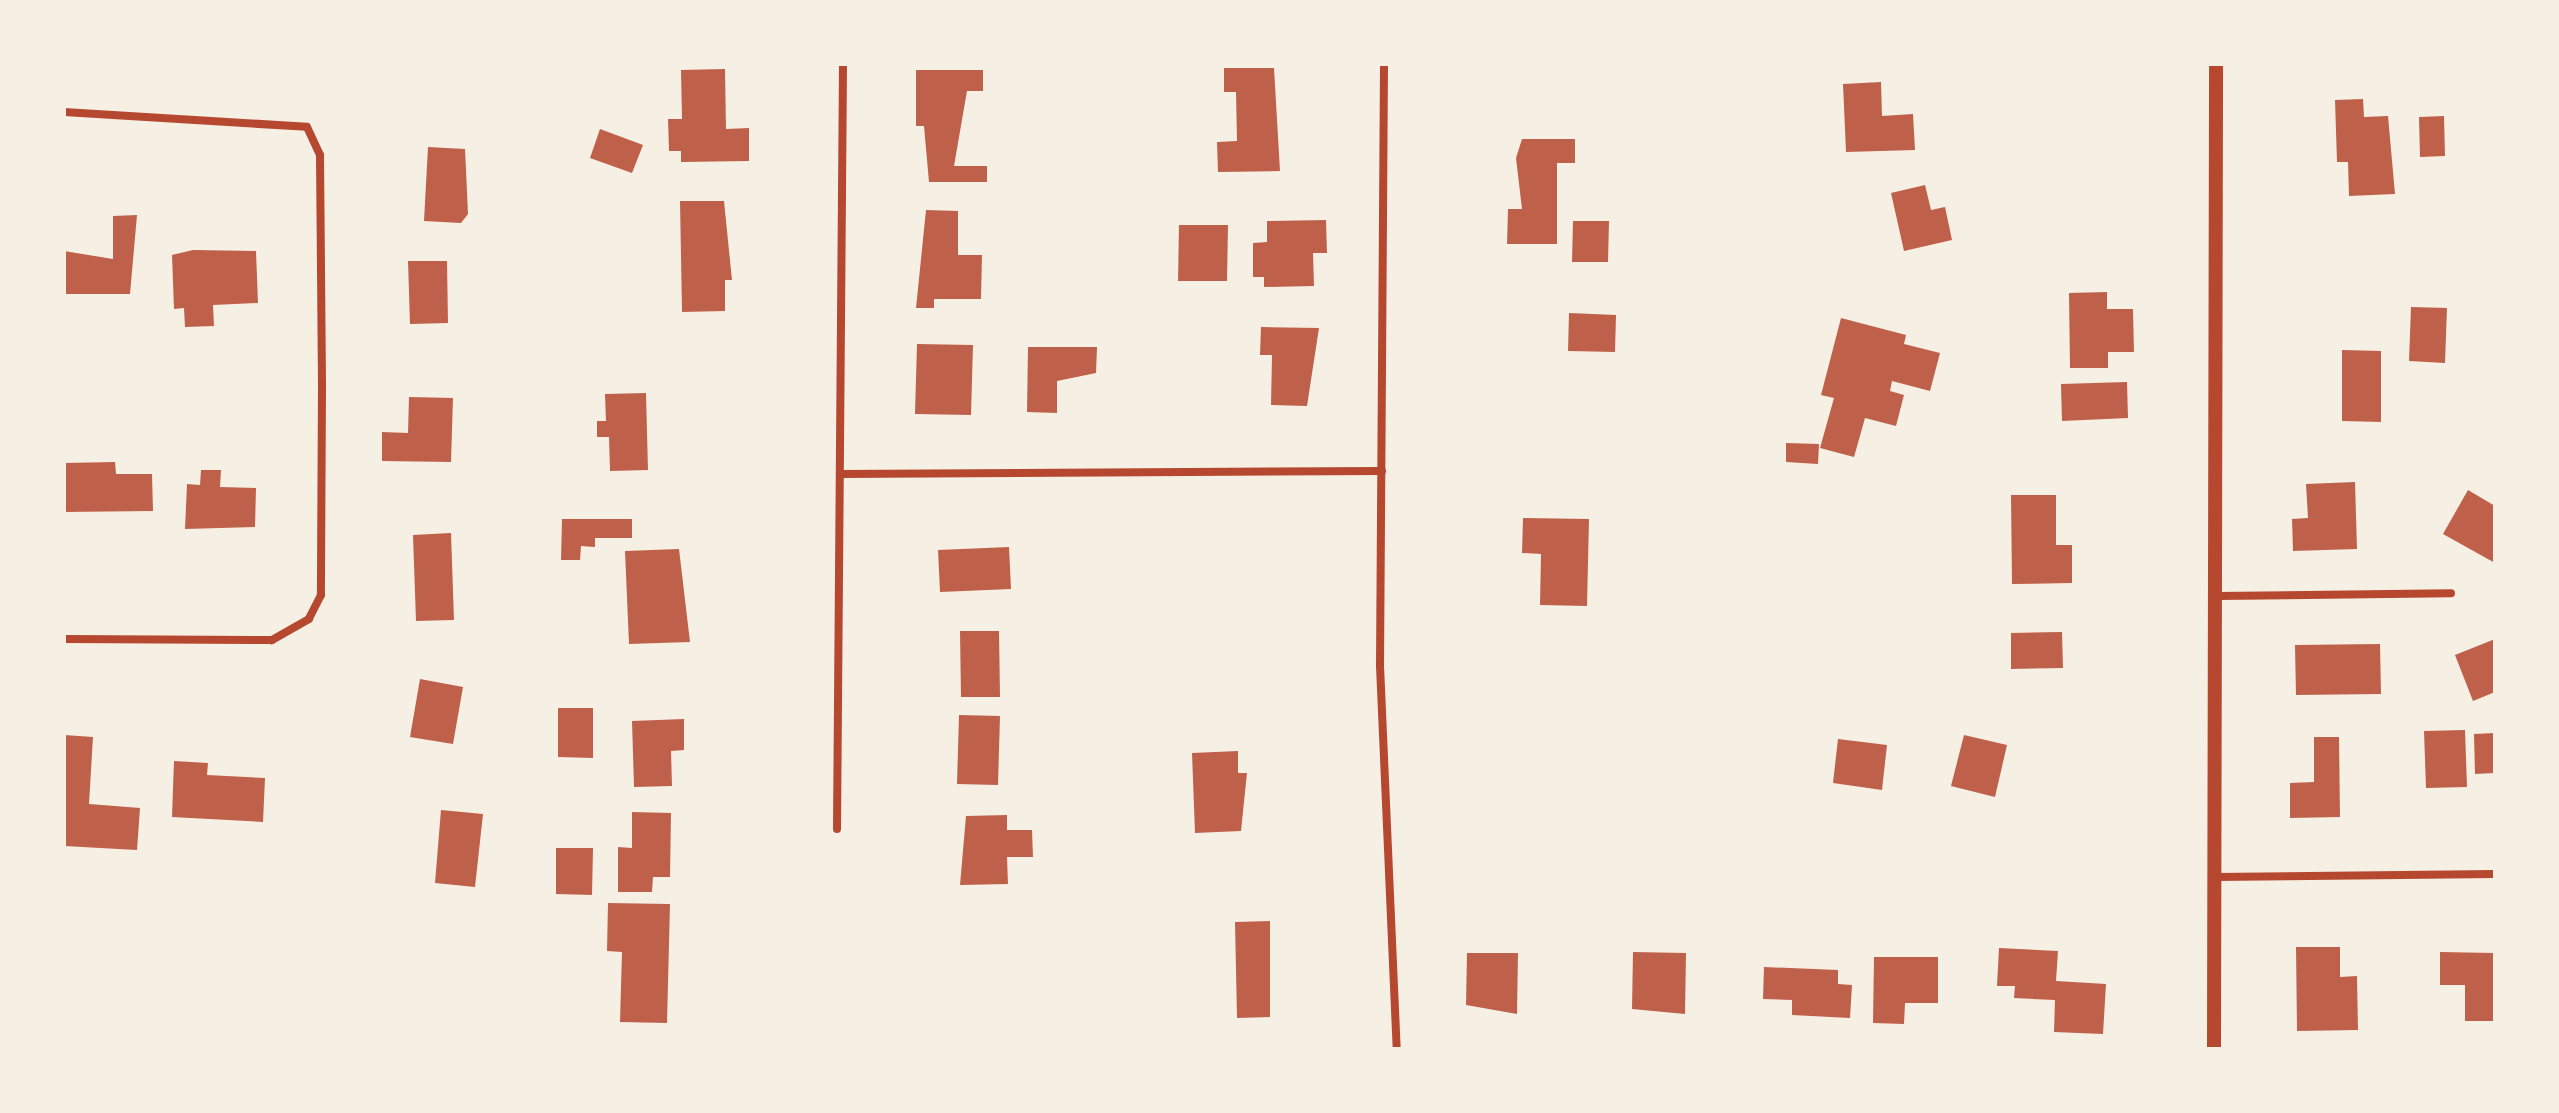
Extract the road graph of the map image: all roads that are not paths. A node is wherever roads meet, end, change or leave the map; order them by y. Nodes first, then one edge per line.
1 (843, 64) edge
2 (1384, 64) edge
3 (2216, 64) edge
4 (64, 112) edge
5 (1382, 471) junction
6 (840, 474) junction
7 (2451, 593) dead end
8 (2217, 596) junction
9 (64, 639) edge
10 (837, 829) dead end
11 (2495, 874) edge
12 (2215, 877) junction
13 (1397, 1049) edge
14 (2214, 1049) edge

1 - 6 street
2 - 5 street
3 - 8 street
4 - 9 street
5 - 6 street
5 - 13 street
6 - 10 street
7 - 8 street
8 - 12 street
11 - 12 street
12 - 14 street

